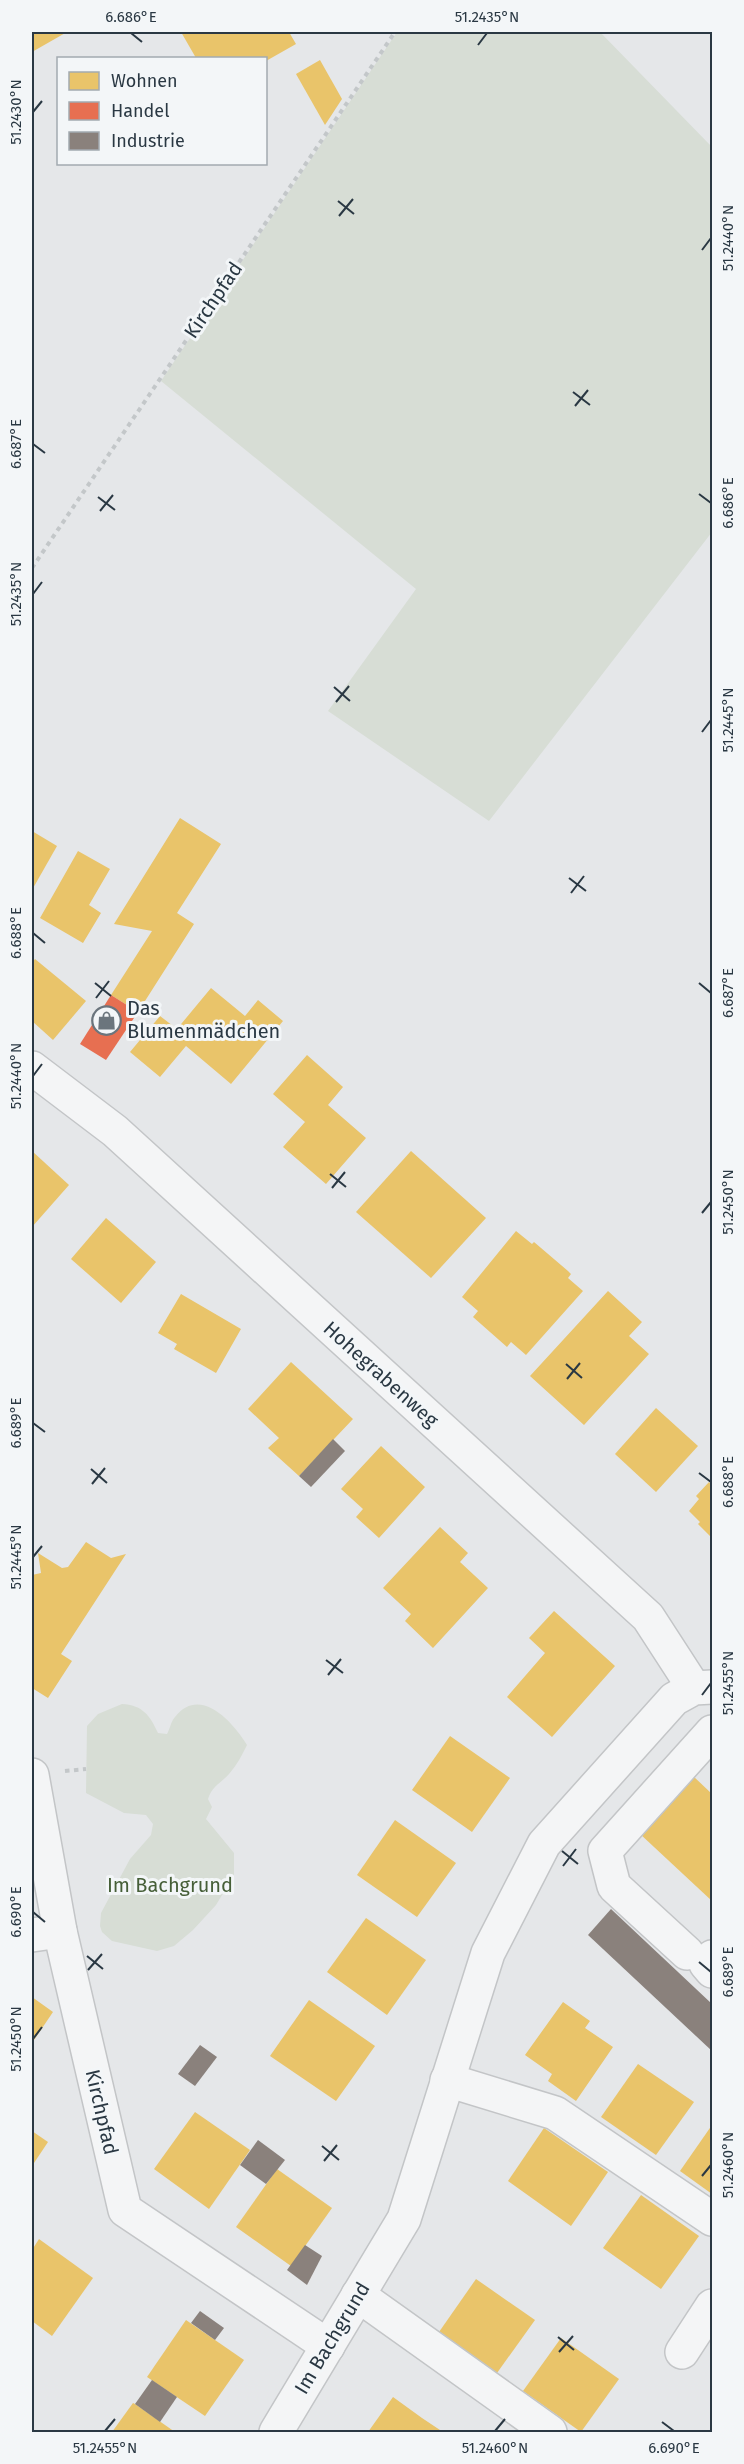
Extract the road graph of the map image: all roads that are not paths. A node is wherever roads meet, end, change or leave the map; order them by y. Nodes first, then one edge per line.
1 (32, 1068) edge
2 (703, 1688) edge
3 (712, 1732) edge
4 (32, 1775) edge
5 (46, 1933) edge
6 (704, 1960) edge
7 (447, 2080) junction
8 (712, 2219) edge
9 (358, 2295) junction
10 (712, 2306) edge
11 (328, 2346) junction
12 (682, 2352) dead end
13 (276, 2433) edge
14 (550, 2433) edge

1 - 2 street, Hohegrabenweg
2 - 7 street, Im Bachgrund
3 - 6 street
4 - 5 street, Kirchpfad
5 - 11 street, Kirchpfad
7 - 8 street
7 - 9 street, Im Bachgrund
9 - 11 street, Im Bachgrund
9 - 14 street
10 - 12 street
11 - 13 street, Im Bachgrund

